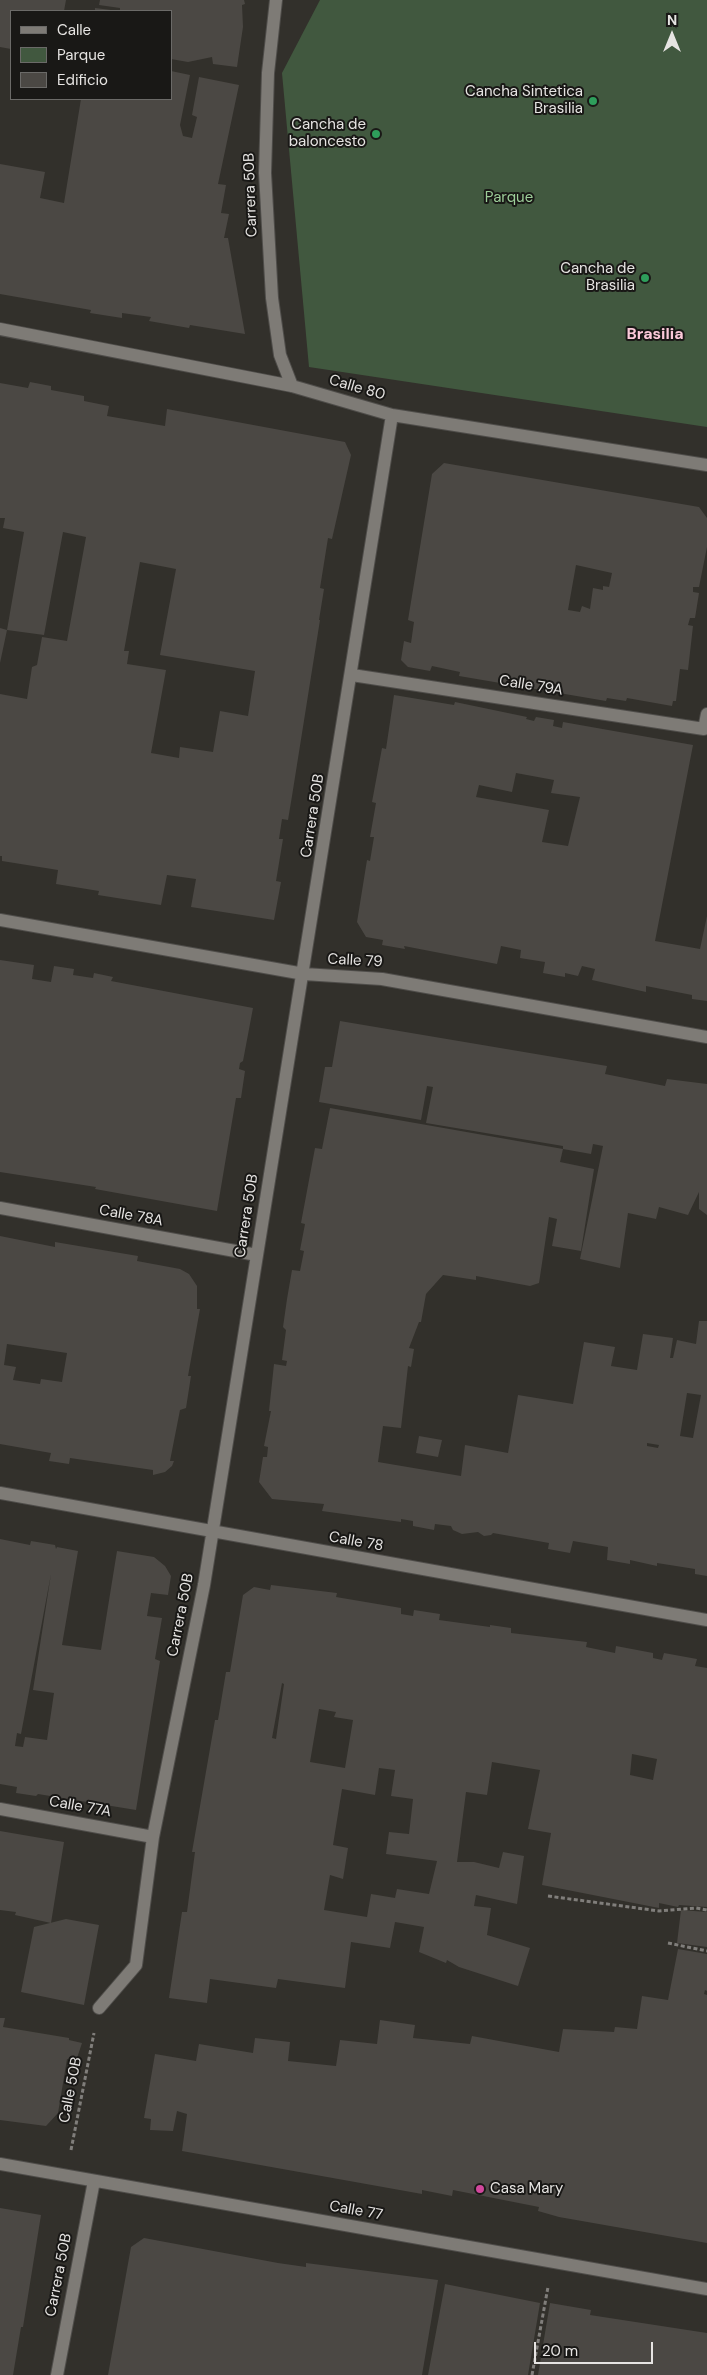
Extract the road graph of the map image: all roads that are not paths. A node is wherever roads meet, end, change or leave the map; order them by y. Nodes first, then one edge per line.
1 (276, 0) edge
2 (0, 329) edge
3 (292, 386) junction
4 (392, 415) junction
5 (707, 465) edge
6 (352, 675) junction
7 (707, 714) edge
8 (0, 920) edge
9 (304, 974) junction
10 (707, 1037) edge
11 (0, 1208) edge
12 (257, 1255) junction
13 (0, 1494) edge
14 (213, 1533) junction
15 (707, 1620) edge
16 (0, 1810) edge
17 (153, 1837) junction
18 (99, 2008) road end
19 (0, 2164) edge
20 (94, 2181) junction
21 (707, 2289) edge
22 (56, 2375) edge

1 - 3 street, Carrera 50B
2 - 3 street, Calle 80
3 - 4 street, Calle 80
4 - 5 street, Calle 80
4 - 6 street, Carrera 50B
6 - 7 street, Calle 79A
6 - 9 street, Carrera 50B
8 - 9 street, Calle 79
9 - 10 street, Calle 79
9 - 12 street, Carrera 50B
11 - 12 street, Calle 78A
12 - 14 street, Carrera 50B
13 - 14 street, Calle 78
14 - 15 street, Calle 78
14 - 17 street, Carrera 50B
16 - 17 street, Calle 77A
17 - 18 street, Carrera 50B
19 - 20 street, Calle 77
20 - 21 street, Calle 77
20 - 22 street, Carrera 50B

